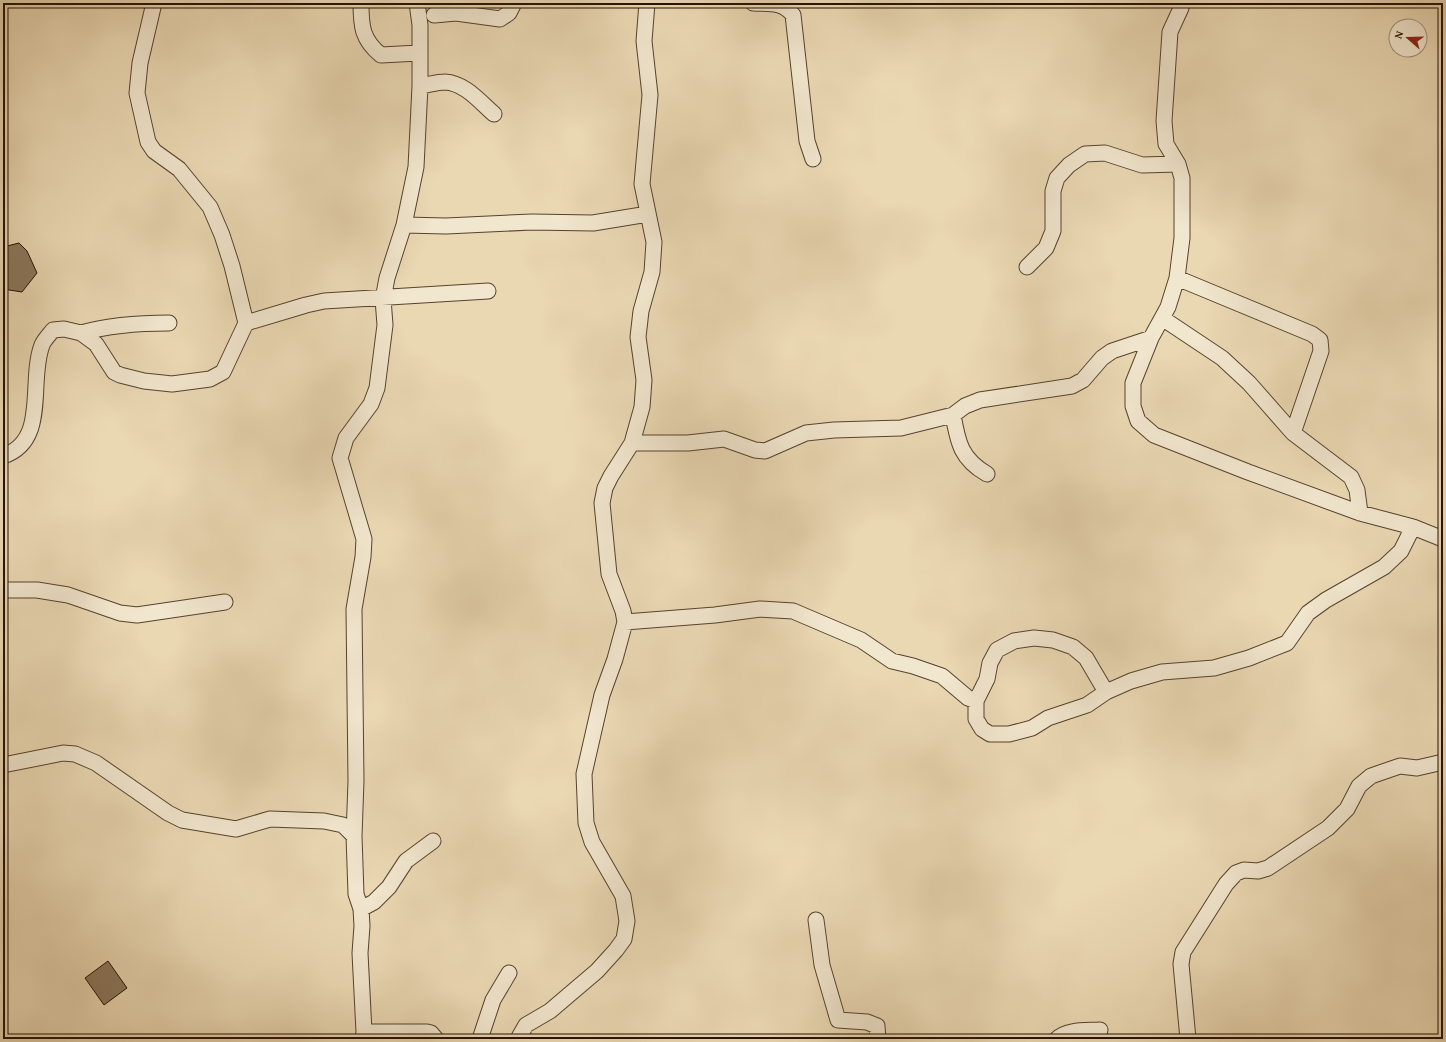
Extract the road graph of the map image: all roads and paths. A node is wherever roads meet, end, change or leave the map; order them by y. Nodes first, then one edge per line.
1 (154, 3) edge
2 (361, 3) edge
3 (417, 3) edge
4 (514, 3) edge
5 (647, 3) edge
6 (753, 3) edge
7 (1181, 8) dead end
8 (435, 9) edge
9 (420, 25) junction
10 (419, 53) junction
11 (420, 86) junction
12 (494, 114) dead end
13 (813, 159) dead end
14 (1178, 164) junction
15 (648, 214) junction
16 (404, 225) junction
17 (1027, 267) dead end
18 (1177, 278) junction
19 (488, 291) dead end
20 (383, 299) junction
21 (1162, 318) junction
22 (169, 323) dead end
23 (246, 323) junction
24 (81, 333) junction
25 (1151, 338) junction
26 (953, 415) junction
27 (1293, 433) junction
28 (632, 443) junction
29 (3, 456) edge
30 (987, 474) dead end
31 (1360, 513) junction
32 (1413, 527) junction
33 (1443, 539) edge
34 (3, 590) edge
35 (225, 602) dead end
36 (625, 622) junction
37 (1106, 692) junction
38 (976, 701) junction
39 (1443, 762) edge
40 (3, 765) edge
41 (354, 836) junction
42 (433, 841) dead end
43 (361, 909) junction
44 (816, 920) dead end
45 (509, 973) dead end
46 (1100, 1030) dead end
47 (363, 1035) edge
48 (436, 1039) edge
49 (480, 1039) edge
50 (518, 1039) edge
51 (878, 1039) edge
52 (1057, 1039) edge
53 (1188, 1039) edge

1 - 23 street
2 - 10 street
3 - 9 street
4 - 8 street
5 - 15 street
6 - 13 street
7 - 14 street
8 - 9 street
9 - 10 street
10 - 11 street
11 - 12 street
11 - 16 street
14 - 17 street
14 - 18 street
15 - 16 street
15 - 28 street
16 - 20 street
18 - 21 street
18 - 27 street
19 - 20 street
20 - 23 street
20 - 41 street
21 - 25 street
21 - 27 street
22 - 24 street
23 - 24 street
24 - 29 street
25 - 26 street
25 - 31 street
26 - 28 street
26 - 30 street
27 - 31 street
28 - 36 street
31 - 32 street
32 - 33 street
32 - 37 street
34 - 35 street
36 - 38 street
36 - 50 street
37 - 38 street
37 - 38 street
39 - 53 street
40 - 41 street
41 - 43 street
42 - 43 street
43 - 47 street
44 - 51 street
45 - 49 street
46 - 52 street
47 - 48 street

